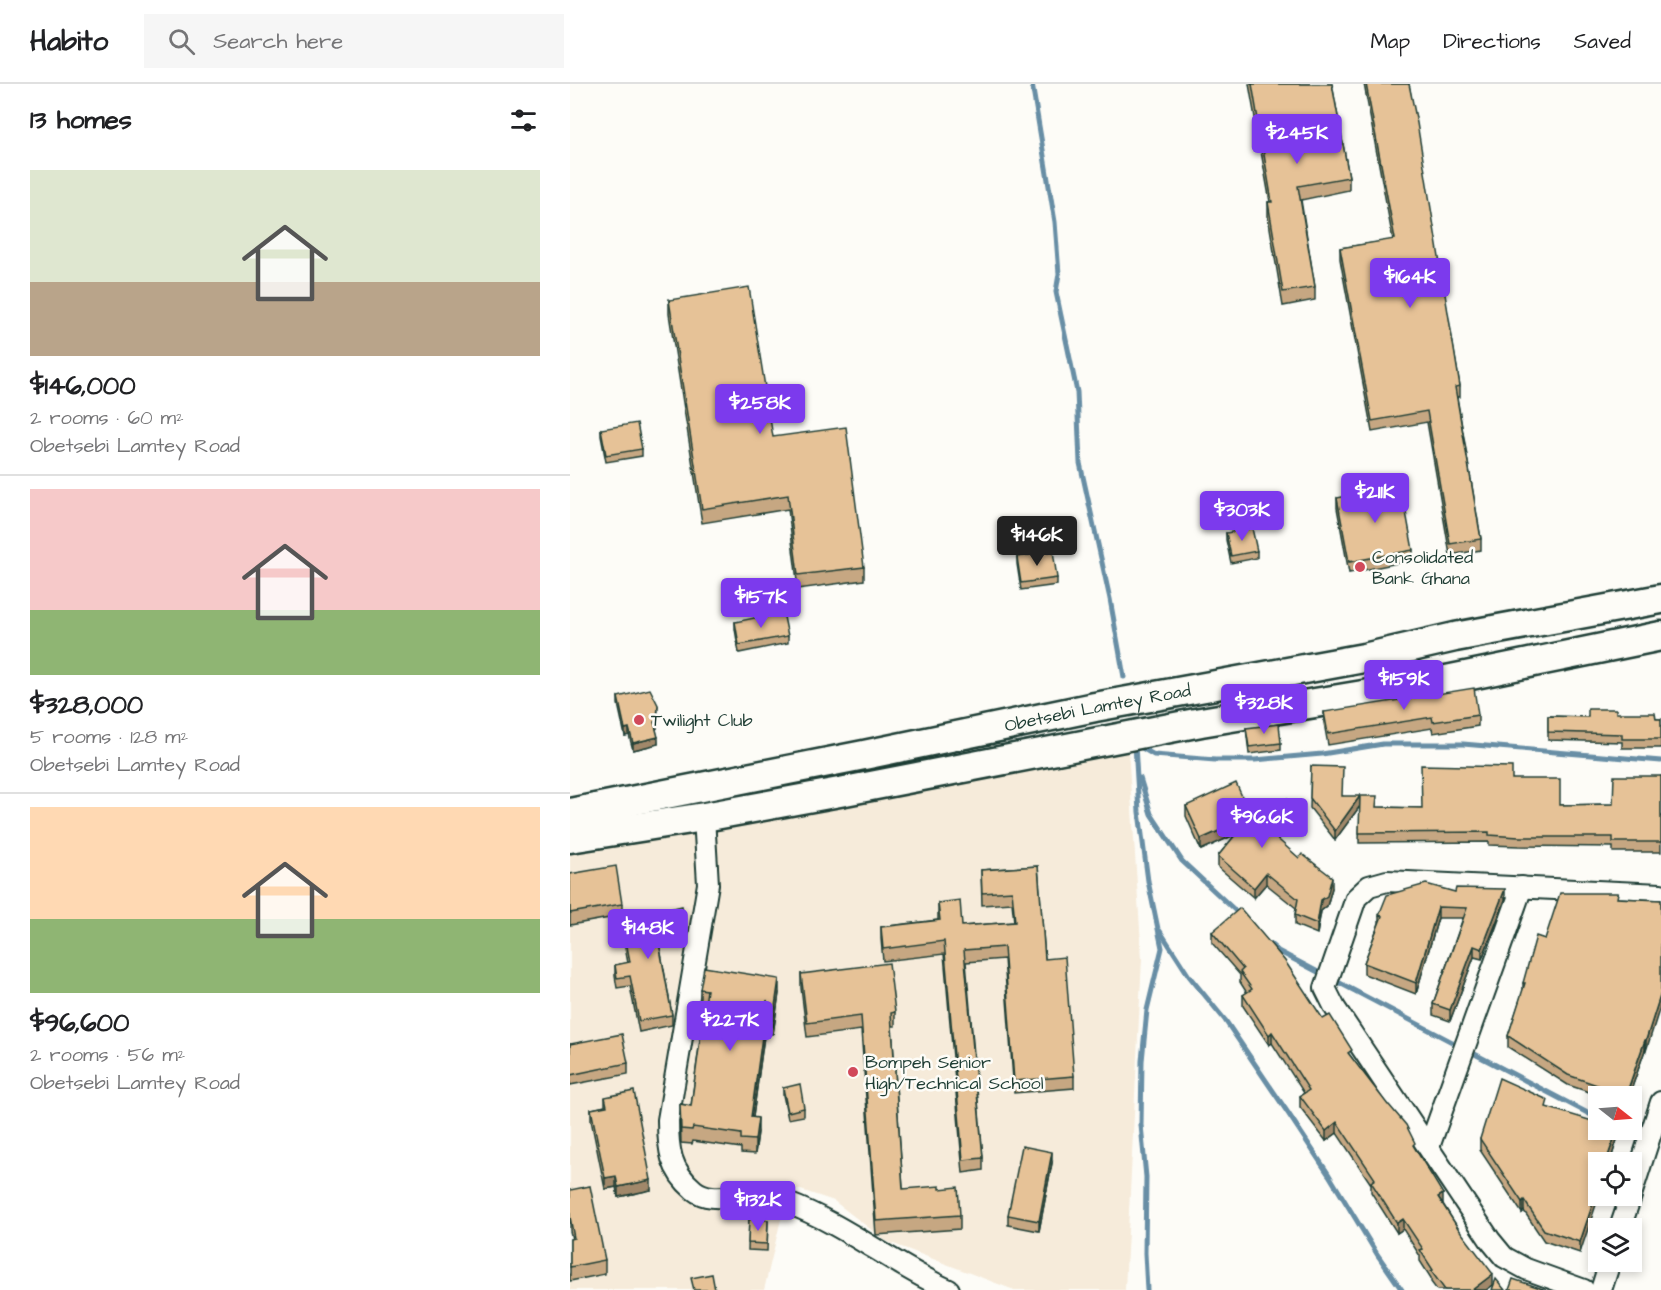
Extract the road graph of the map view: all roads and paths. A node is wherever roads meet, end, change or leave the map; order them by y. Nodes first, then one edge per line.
1 (1661, 599) edge
2 (1661, 636) edge
3 (570, 813) edge
4 (704, 817) junction
5 (570, 838) edge
6 (1522, 887) junction
7 (1661, 894) edge
8 (1661, 1102) edge
9 (1429, 1146) junction
10 (1642, 1160) edge
11 (1606, 1272) edge
12 (949, 1290) edge
13 (1584, 1290) edge
14 (1600, 1290) edge

1 - 3 main road, Obetsebi Lamtey Road
2 - 4 main road, Obetsebi Lamtey Road
4 - 5 main road, Obetsebi Lamtey Road
4 - 12 street
6 - 7 street
6 - 9 street
6 - 9 street
8 - 10 street
9 - 13 street
11 - 14 street

